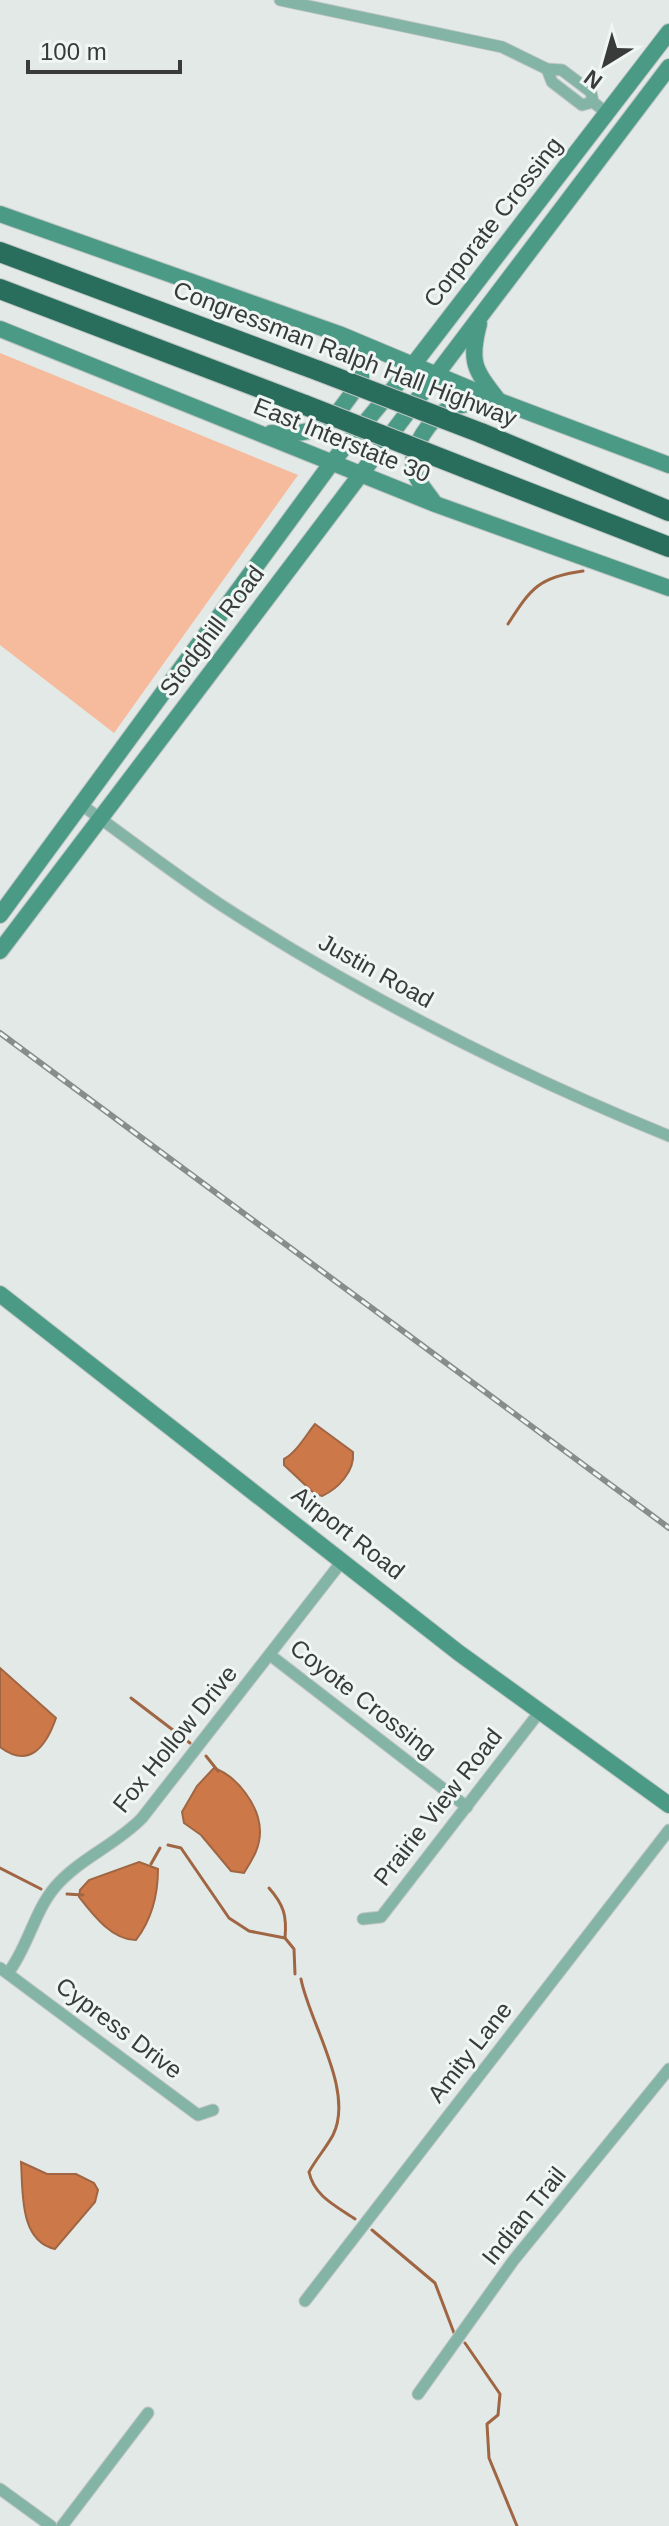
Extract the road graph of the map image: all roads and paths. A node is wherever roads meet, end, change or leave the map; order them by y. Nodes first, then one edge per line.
1 (280, 0) edge
2 (669, 32) edge
3 (669, 67) edge
4 (608, 114) junction
5 (0, 214) edge
6 (0, 239) edge
7 (0, 252) edge
8 (0, 289) edge
9 (0, 297) edge
10 (124, 298) junction
11 (64, 312) junction
12 (482, 314) junction
13 (0, 329) edge
14 (339, 334) junction
15 (413, 365) junction
16 (436, 375) junction
17 (499, 401) junction
18 (258, 432) junction
19 (333, 461) junction
20 (669, 465) edge
21 (362, 473) junction
22 (435, 504) junction
23 (669, 511) edge
24 (669, 547) edge
25 (669, 588) edge
26 (83, 806) junction
27 (100, 818) junction
28 (0, 915) edge
29 (0, 951) edge
30 (669, 1136) edge
31 (0, 1294) edge
32 (343, 1560) junction
33 (270, 1655) junction
34 (541, 1710) junction
35 (669, 1805) edge
36 (467, 1807) junction
37 (669, 1830) edge
38 (363, 1919) dead end
39 (4, 1970) edge
40 (669, 2069) edge
41 (213, 2110) dead end
42 (305, 2301) dead end
43 (418, 2394) dead end
44 (148, 2413) dead end
45 (0, 2489) edge
46 (51, 2526) edge
47 (62, 2526) edge

1 - 4 street
2 - 4 main road, Corporate Crossing
3 - 12 main road, Corporate Crossing
4 - 15 main road, Corporate Crossing
5 - 14 main road
6 - 10 highway
7 - 10 highway, Congressman Ralph Hall Highway
8 - 11 highway
9 - 11 highway
10 - 23 highway, Congressman Ralph Hall Highway, bridge
11 - 24 highway, bridge
12 - 16 main road, Corporate Crossing
12 - 17 main road
13 - 18 main road, East Interstate 30
14 - 15 main road
14 - 18 main road
15 - 16 main road
15 - 19 main road, Corporate Crossing
16 - 17 main road
16 - 21 main road, Corporate Crossing
17 - 20 main road
17 - 22 main road
18 - 19 main road, East Interstate 30
19 - 21 main road, East Interstate 30
19 - 26 main road, Stodghill Road
21 - 22 main road, East Interstate 30
21 - 27 main road, Stodghill Road
22 - 25 main road, East Interstate 30
26 - 27 street, Justin Road
26 - 28 main road, Stodghill Road
27 - 29 main road, Stodghill Road
27 - 30 street, Justin Road
31 - 32 main road, Airport Road
32 - 33 street, Fox Hollow Drive
32 - 34 main road, Airport Road
33 - 36 street, Coyote Crossing
33 - 39 street, Fox Hollow Drive
34 - 35 main road, Airport Road
34 - 36 street, Prairie View Road
36 - 38 street, Prairie View Road
37 - 42 street, Amity Lane
39 - 41 street, Cypress Drive
40 - 43 street, Indian Trail
44 - 47 street
45 - 46 street

